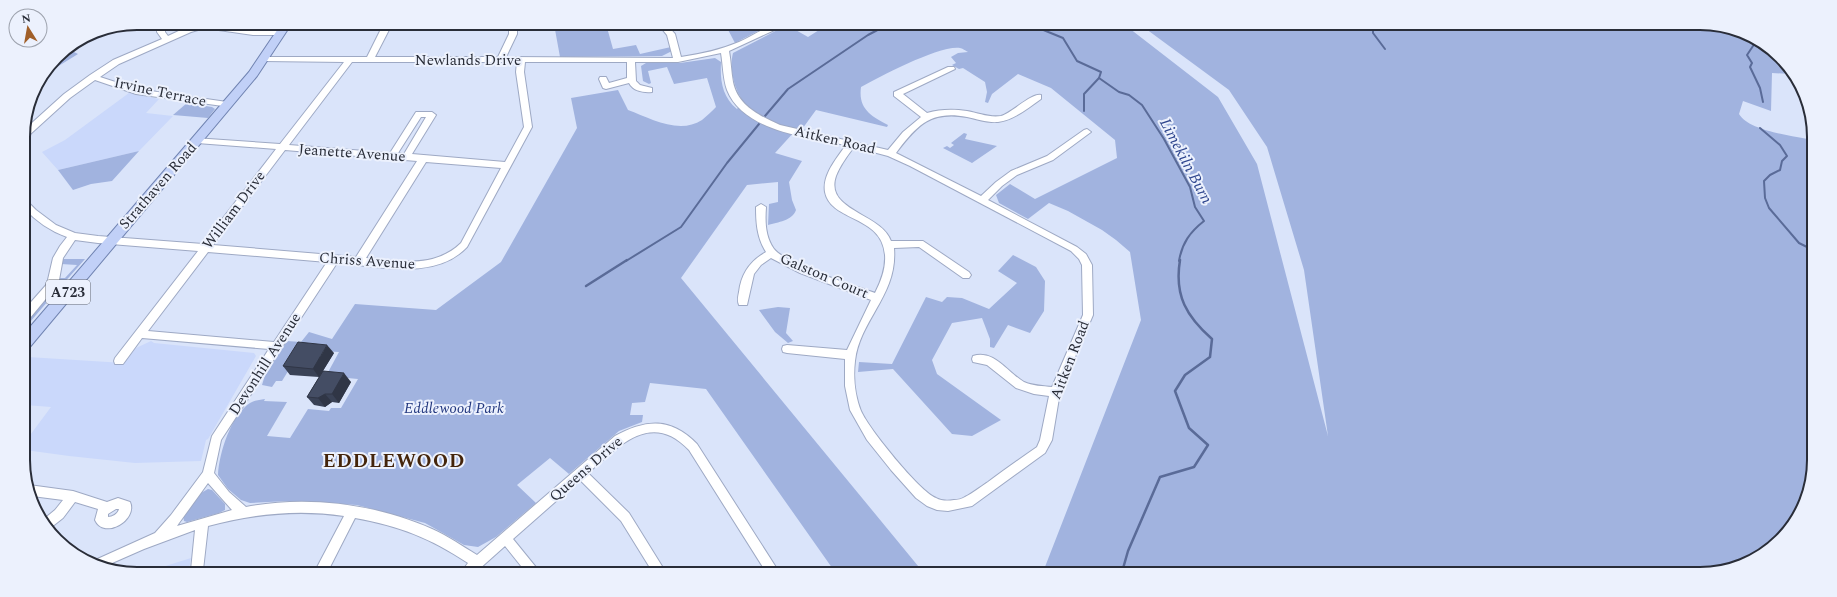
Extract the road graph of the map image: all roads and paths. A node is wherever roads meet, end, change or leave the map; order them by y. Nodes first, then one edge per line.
1 (161, 30) edge
2 (188, 30) edge
3 (235, 30) edge
4 (283, 30) edge
5 (384, 30) edge
6 (513, 30) edge
7 (667, 30) edge
8 (768, 30) edge
9 (281, 33) junction
10 (166, 39) junction
11 (726, 50) junction
12 (264, 59) junction
13 (350, 59) junction
14 (369, 60) junction
15 (501, 60) junction
16 (521, 60) junction
17 (631, 60) junction
18 (675, 60) junction
19 (951, 69) dead end
20 (93, 77) junction
21 (603, 79) dead end
22 (631, 80) junction
23 (649, 90) dead end
24 (1038, 97) dead end
25 (227, 105) junction
26 (925, 116) junction
27 (31, 125) edge
28 (1087, 132) dead end
29 (198, 140) junction
30 (851, 144) junction
31 (282, 148) junction
32 (891, 154) junction
33 (392, 156) junction
34 (406, 158) junction
35 (423, 159) junction
36 (506, 165) junction
37 (982, 202) junction
38 (30, 208) edge
39 (761, 208) dead end
40 (73, 236) junction
41 (111, 240) junction
42 (889, 245) junction
43 (206, 248) junction
44 (771, 253) junction
45 (334, 259) junction
46 (359, 260) junction
47 (966, 275) dead end
48 (877, 298) junction
49 (743, 302) dead end
50 (30, 310) edge
51 (140, 334) junction
52 (30, 337) edge
53 (277, 346) junction
54 (787, 349) dead end
55 (851, 355) junction
56 (977, 359) dead end
57 (119, 361) dead end
58 (1055, 392) junction
59 (580, 473) junction
60 (208, 474) junction
61 (35, 491) edge
62 (73, 496) junction
63 (107, 507) dead end
64 (352, 512) junction
65 (245, 513) junction
66 (50, 522) edge
67 (202, 524) junction
68 (159, 538) junction
69 (506, 539) junction
70 (104, 561) edge
71 (478, 562) junction
72 (198, 567) edge
73 (323, 567) edge
74 (472, 567) edge
75 (529, 567) edge
76 (656, 567) edge
77 (770, 567) edge

1 - 10 street
2 - 10 street
3 - 9 street
4 - 9 main road, Strathaven Road / A723
5 - 14 street
6 - 15 street
7 - 18 street
8 - 11 street, Newlands Drive
9 - 12 main road, Strathaven Road / A723
10 - 20 street
11 - 18 street, Newlands Drive
11 - 30 street, Aitken Road
12 - 13 street, Newlands Drive
12 - 25 main road, Strathaven Road / A723
13 - 14 street, Newlands Drive
13 - 31 street, William Drive
14 - 15 street, Newlands Drive
15 - 16 street, Newlands Drive
16 - 17 street, Newlands Drive
16 - 36 street, Chriss Avenue
17 - 18 street, Newlands Drive
17 - 22 street
19 - 26 street
20 - 25 street, Irvine Terrace
20 - 27 street
21 - 22 street
22 - 23 street
24 - 26 street
25 - 29 main road, Strathaven Road / A723
26 - 32 street
28 - 37 street
29 - 31 street, Jeanette Avenue
29 - 41 main road, Strathaven Road / A723
30 - 32 street, Aitken Road
30 - 42 street
31 - 33 street, Jeanette Avenue
31 - 43 street, William Drive
32 - 37 street, Aitken Road
33 - 34 street, Jeanette Avenue
33 - 34 street
34 - 35 street, Jeanette Avenue
35 - 36 street, Jeanette Avenue
35 - 46 street
36 - 46 street, Chriss Avenue
37 - 58 street, Aitken Road
38 - 40 street, Chriss Avenue
39 - 44 street, Galston Court
40 - 41 street, Chriss Avenue
40 - 50 street
41 - 43 street, Chriss Avenue
41 - 52 main road, Strathaven Road / A723
42 - 47 street
42 - 48 street
43 - 45 street, Chriss Avenue
43 - 51 street, William Drive
44 - 48 street, Galston Court
44 - 49 street
45 - 46 street, Chriss Avenue
45 - 53 street, Devonhill Avenue
48 - 55 street
51 - 53 street
51 - 57 street, William Drive
53 - 60 street, Devonhill Avenue
54 - 55 street
55 - 58 street, Aitken Road
56 - 58 street
59 - 69 street, Queens Drive
59 - 76 street
59 - 77 street, Queens Drive
60 - 65 street
60 - 68 street, Devonhill Avenue
61 - 62 street
62 - 63 street
62 - 66 street
64 - 65 street
64 - 71 street
64 - 73 street
65 - 67 street
67 - 68 street
67 - 72 street
68 - 70 street
69 - 71 street, Queens Drive
69 - 75 street
71 - 74 street, Queens Drive

